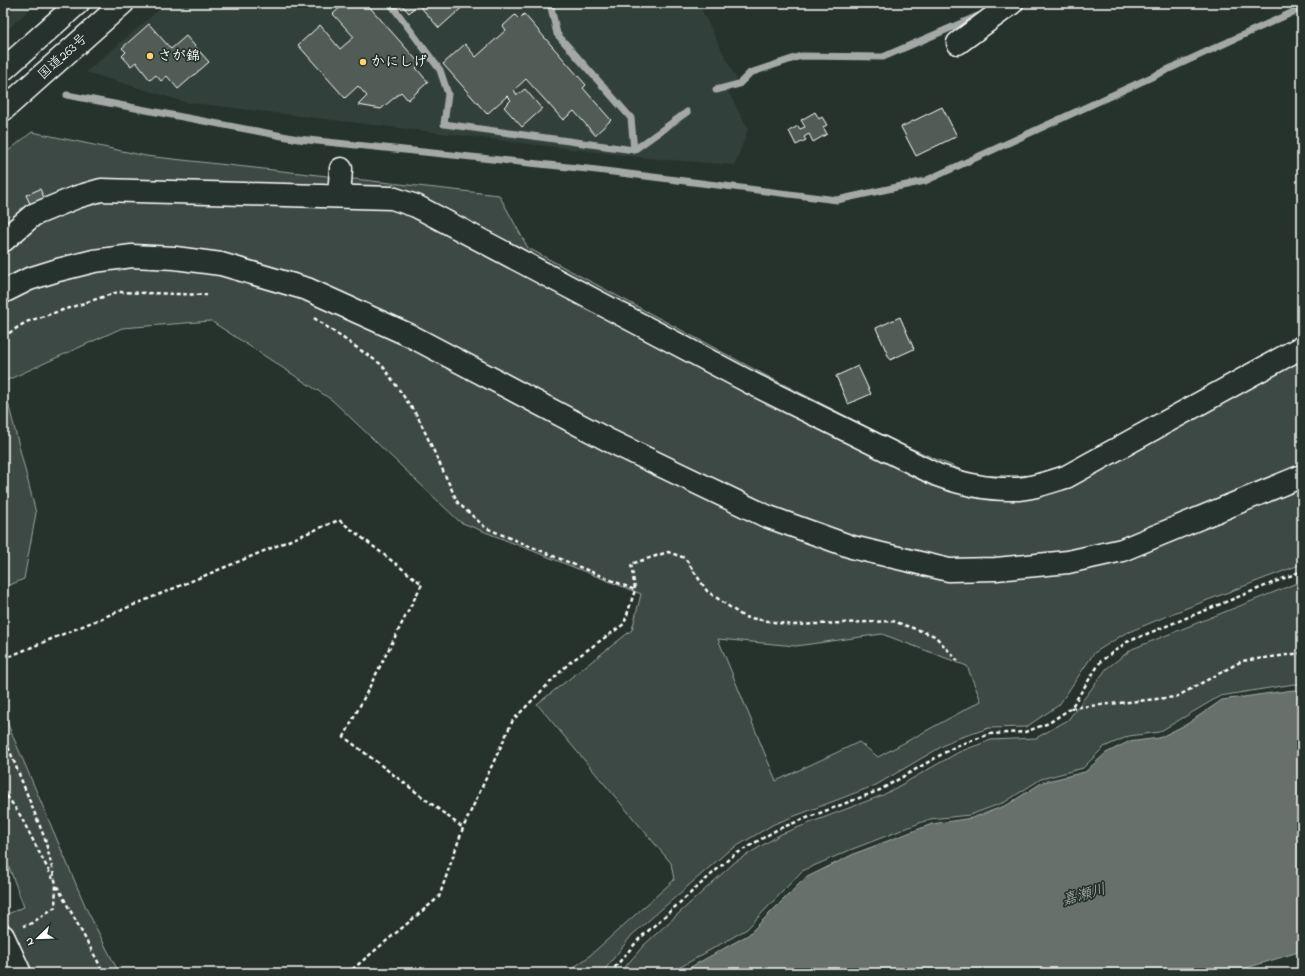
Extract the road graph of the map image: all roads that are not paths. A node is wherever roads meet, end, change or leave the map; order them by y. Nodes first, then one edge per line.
1 (78, 3) edge
2 (123, 3) edge
3 (1012, 3) edge
4 (958, 43) dead end
5 (4, 69) edge
6 (3, 110) edge
7 (341, 169) dead end
8 (339, 196) junction
9 (3, 241) edge
10 (3, 292) edge
11 (1302, 348) edge
12 (1302, 476) edge
13 (10, 932) edge
14 (20, 973) edge

1 - 5 main road
2 - 6 main road, 国道263号
3 - 4 main road
7 - 8 main road
8 - 9 main road
8 - 11 main road
10 - 12 main road
13 - 14 main road

